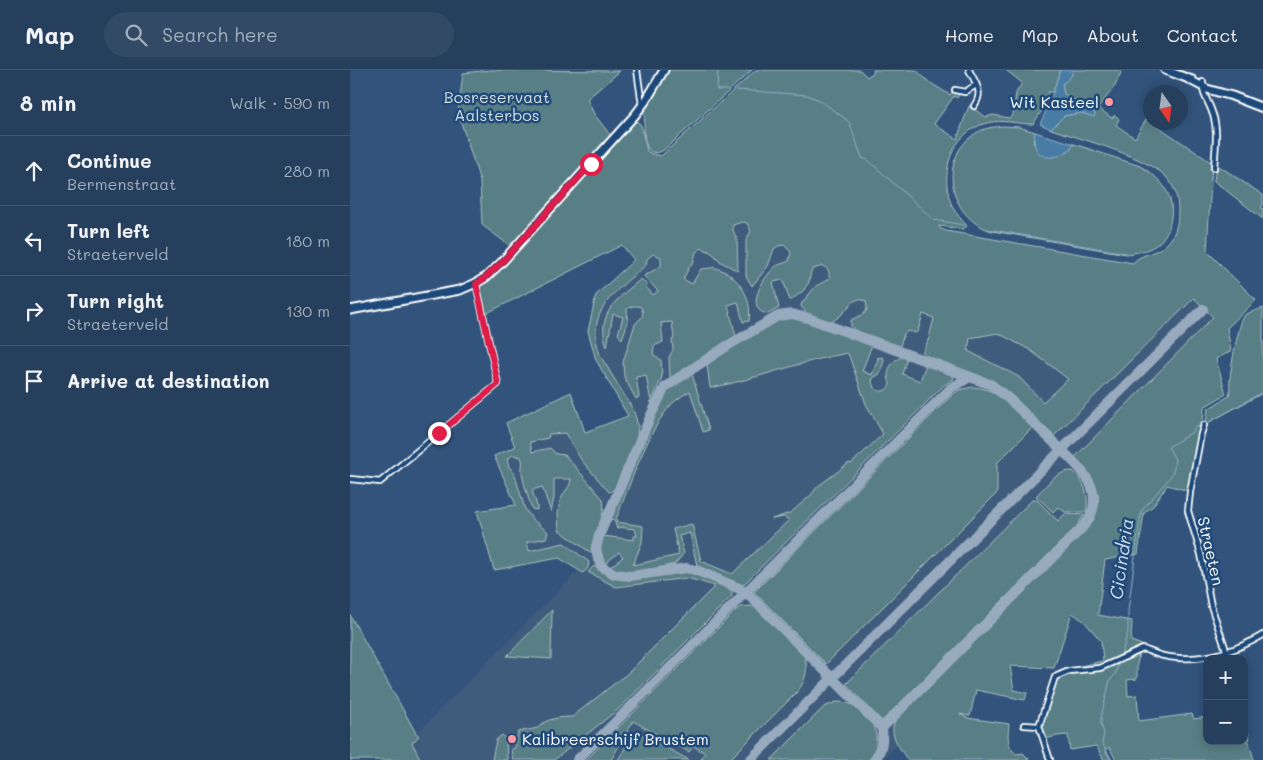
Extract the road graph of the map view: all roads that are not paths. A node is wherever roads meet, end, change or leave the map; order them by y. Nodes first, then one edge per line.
1 (637, 70) edge
2 (664, 70) edge
3 (969, 70) edge
4 (1165, 70) edge
5 (976, 85) junction
6 (1203, 85) junction
7 (955, 90) dead end
8 (642, 105) junction
9 (974, 106) dead end
10 (1263, 108) edge
11 (1214, 168) dead end
12 (476, 284) junction
13 (350, 310) edge
14 (1204, 425) dead end
15 (350, 479) edge
16 (1263, 635) edge
17 (1227, 652) junction
18 (1024, 725) dead end
19 (1039, 726) junction
20 (1050, 760) edge

1 - 8 street
2 - 8 street
3 - 5 street
4 - 6 street
5 - 7 street
5 - 9 street
6 - 10 street
6 - 11 street
8 - 12 street
12 - 13 street
12 - 15 street
14 - 17 street, Straeten
16 - 17 street
17 - 19 street
18 - 19 street
19 - 20 street

